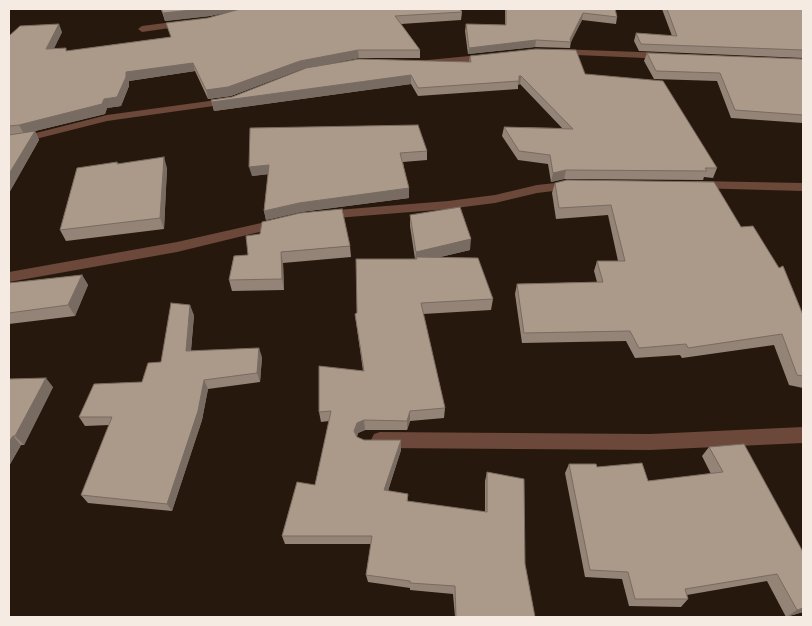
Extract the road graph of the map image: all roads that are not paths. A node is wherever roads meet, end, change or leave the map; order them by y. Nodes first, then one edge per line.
1 (194, 22) edge
2 (142, 29) dead end
3 (544, 52) edge
4 (499, 56) edge
5 (678, 57) edge
6 (416, 63) edge
7 (242, 97) edge
8 (9, 140) edge
9 (583, 185) edge
10 (687, 185) edge
11 (803, 187) edge
12 (311, 216) edge
13 (292, 220) edge
14 (9, 277) edge
15 (803, 435) edge
16 (366, 440) edge

1 - 2 street
3 - 5 street
4 - 6 street
7 - 8 street
9 - 12 street
10 - 11 street
13 - 14 street
15 - 16 street

